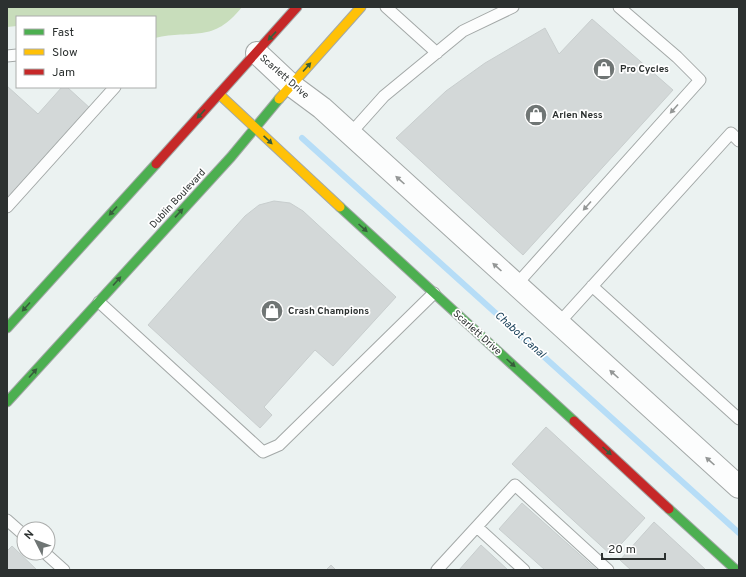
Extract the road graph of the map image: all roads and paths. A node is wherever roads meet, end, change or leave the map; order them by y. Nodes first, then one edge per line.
1 (297, 7) edge
2 (361, 7) edge
3 (386, 7) edge
4 (513, 7) edge
5 (619, 7) edge
6 (257, 52) junction
7 (437, 53) junction
8 (291, 85) junction
9 (114, 88) edge
10 (219, 94) junction
11 (254, 128) junction
12 (350, 134) junction
13 (739, 141) edge
14 (7, 207) edge
15 (516, 285) junction
16 (592, 286) junction
17 (434, 293) junction
18 (99, 302) junction
19 (558, 324) junction
20 (7, 328) edge
21 (7, 402) edge
22 (739, 419) edge
23 (739, 487) edge
24 (7, 520) edge
25 (476, 526) junction
26 (16, 528) edge
27 (54, 561) edge
28 (64, 570) edge
29 (437, 570) edge
30 (524, 570) edge
31 (608, 570) edge
32 (736, 570) edge

1 -> 6 main road
8 -> 2 main road, Dublin Boulevard
3 - 7 lane
4 - 7 lane
5 -> 15 lane
6 - 8 street, Scarlett Drive
6 - 10 main road
7 - 12 lane
8 - 11 main road, Dublin Boulevard
8 - 12 street, Scarlett Drive
9 - 14 lane
10 - 11 main road, Scarlett Drive
10 -> 20 main road
11 -> 17 main road, Scarlett Drive
18 -> 11 main road, Dublin Boulevard
15 -> 12 street, Scarlett Drive
13 - 16 lane
15 - 19 street, Scarlett Drive
16 - 19 lane
16 - 22 lane
17 - 18 lane
17 -> 32 main road, Scarlett Drive
21 -> 18 main road, Dublin Boulevard
23 -> 19 street, Scarlett Drive
24 - 26 lane
25 - 29 lane
25 - 30 lane
25 - 31 lane
27 - 28 lane

